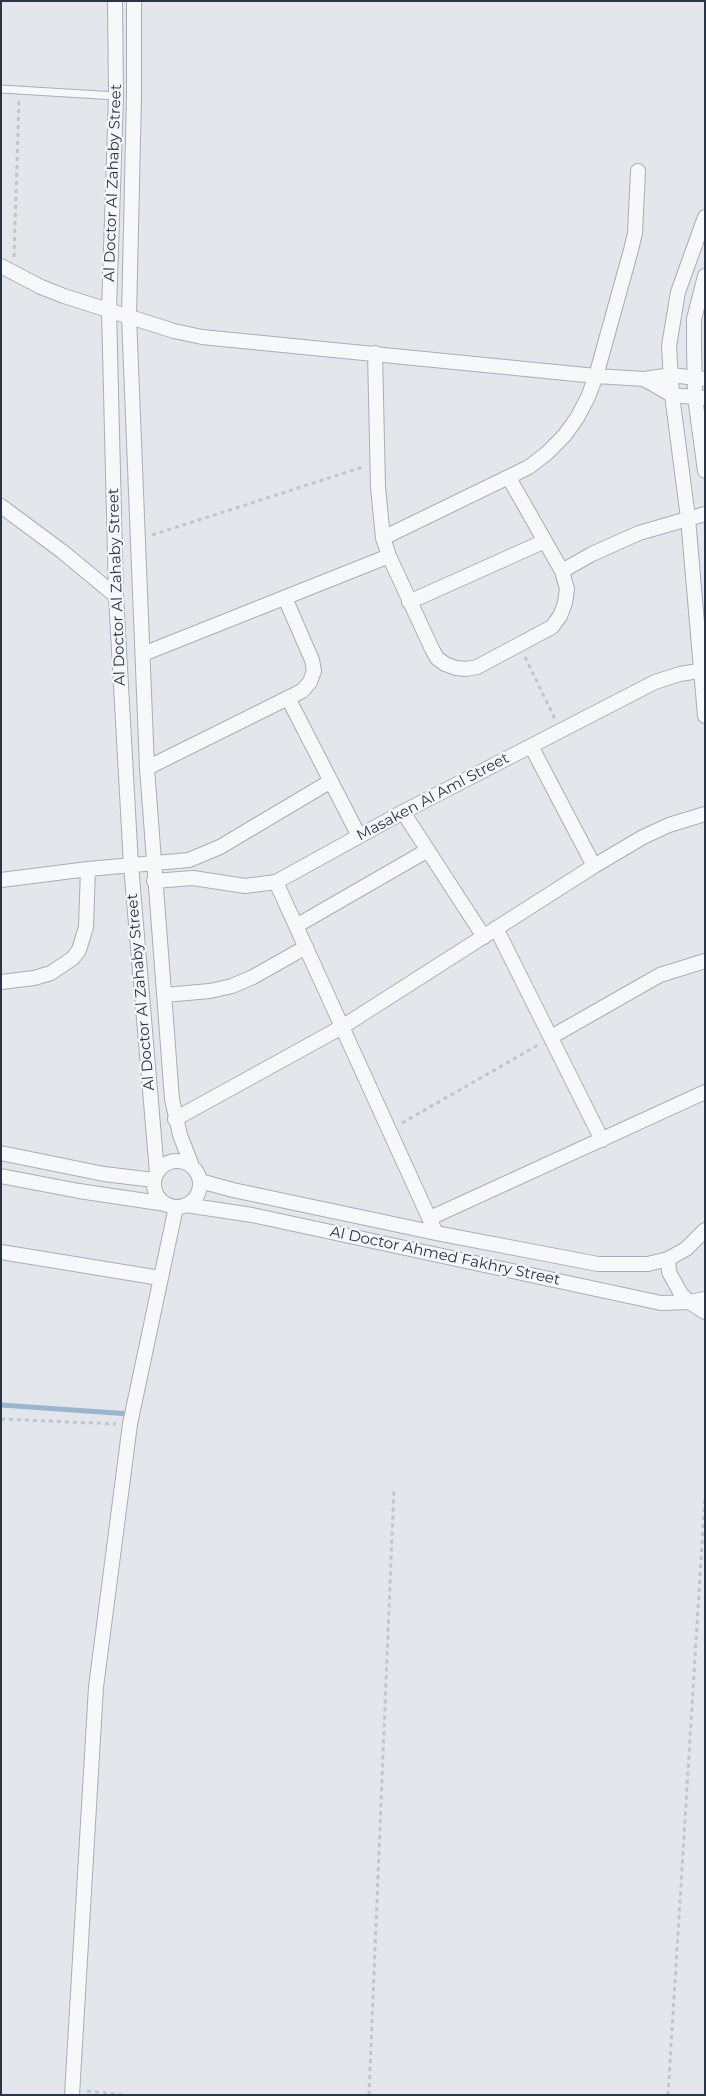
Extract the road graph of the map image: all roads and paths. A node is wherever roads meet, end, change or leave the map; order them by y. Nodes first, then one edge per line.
1 (115, 1) edge
2 (134, 1) edge
3 (1, 89) edge
4 (20, 90) junction
5 (116, 96) junction
6 (638, 171) dead end
7 (705, 217) edge
8 (7, 269) edge
9 (705, 276) edge
10 (109, 310) junction
11 (129, 316) junction
12 (374, 353) junction
13 (671, 375) junction
14 (596, 376) junction
15 (644, 379) junction
16 (699, 379) edge
17 (672, 395) junction
18 (700, 398) edge
19 (378, 462) junction
20 (705, 471) edge
21 (509, 478) junction
22 (1, 506) edge
23 (705, 514) edge
24 (688, 518) junction
25 (383, 538) junction
26 (138, 539) junction
27 (545, 541) junction
28 (389, 556) junction
29 (562, 571) junction
30 (116, 596) junction
31 (285, 598) junction
32 (409, 602) junction
33 (519, 644) junction
34 (143, 654) junction
35 (703, 671) edge
36 (288, 698) junction
37 (705, 716) edge
38 (561, 731) junction
39 (531, 746) junction
40 (147, 768) junction
41 (331, 781) junction
42 (403, 812) junction
43 (705, 814) edge
44 (359, 836) junction
45 (428, 850) junction
46 (153, 863) junction
47 (130, 865) junction
48 (594, 866) junction
49 (88, 869) junction
50 (1, 880) edge
51 (154, 881) junction
52 (276, 882) junction
53 (296, 926) junction
54 (496, 928) junction
55 (484, 937) junction
56 (306, 947) junction
57 (705, 961) edge
58 (1, 982) edge
59 (164, 995) junction
60 (342, 1027) junction
61 (551, 1037) junction
62 (705, 1092) edge
63 (175, 1119) junction
64 (389, 1130) junction
65 (602, 1140) junction
66 (1, 1153) edge
67 (192, 1166) junction
68 (1, 1176) edge
69 (155, 1176) junction
70 (200, 1181) junction
71 (176, 1205) junction
72 (430, 1218) junction
73 (436, 1233) junction
74 (704, 1233) edge
75 (1, 1252) edge
76 (668, 1260) junction
77 (160, 1278) junction
78 (705, 1299) edge
79 (689, 1302) junction
80 (705, 1312) edge
81 (1, 1419) edge
82 (130, 1424) junction
83 (394, 1488) dead end
84 (705, 1495) edge
85 (72, 2092) edge
86 (124, 2095) edge
87 (369, 2095) edge
88 (668, 2095) edge

1 - 5 street, Al Doctor Al Zahaby Street
2 - 11 street, Al Doctor Al Zahaby Street
3 - 4 lane
4 - 5 lane
4 - 8 path
5 - 10 street, Al Doctor Al Zahaby Street
6 - 14 street
7 - 13 street
8 - 10 street
9 - 16 street
10 - 11 street
10 - 30 street, Al Doctor Al Zahaby Street
11 - 12 street
11 - 26 street, Al Doctor Al Zahaby Street
12 - 14 street
12 - 19 street
13 - 15 street
13 - 16 street
13 - 17 street
14 - 15 street
14 - 21 street
15 - 17 street
16 - 18 street
17 - 18 street
17 - 24 street
18 - 20 street
19 - 25 street
19 - 26 path
21 - 25 street
21 - 27 street
22 - 30 street
23 - 24 street
24 - 29 street
24 - 35 street
25 - 28 street
26 - 34 street, Al Doctor Al Zahaby Street
27 - 29 street
27 - 32 street
28 - 31 street
28 - 32 street
29 - 33 street
30 - 47 street, Al Doctor Al Zahaby Street
31 - 34 street
31 - 36 street
32 - 33 street
33 - 38 path
34 - 40 street, Al Doctor Al Zahaby Street
35 - 37 street
35 - 38 street, Masaken Al Aml Street
36 - 40 street
36 - 41 street
38 - 39 street, Masaken Al Aml Street
39 - 42 street, Masaken Al Aml Street
39 - 48 street
40 - 46 street, Al Doctor Al Zahaby Street
41 - 44 street
41 - 46 street
42 - 44 street, Masaken Al Aml Street
42 - 45 street
43 - 48 street
44 - 52 street, Masaken Al Aml Street
45 - 53 street
45 - 55 street
46 - 47 street
46 - 51 street, Al Doctor Al Zahaby Street
47 - 49 street
47 - 69 street, Al Doctor Al Zahaby Street
48 - 54 street
49 - 50 street
49 - 58 street
51 - 52 street, Masaken Al Aml Street
51 - 59 street, Al Doctor Al Zahaby Street
52 - 53 street
53 - 56 street
54 - 55 street
54 - 61 street
55 - 60 street
56 - 59 street
56 - 60 street
57 - 61 street
59 - 63 street, Al Doctor Al Zahaby Street
60 - 63 street
60 - 64 street
61 - 64 path
61 - 65 street
62 - 65 street
63 - 67 street, Al Doctor Al Zahaby Street
64 - 72 street
65 - 72 street
66 - 69 street
67 - 69 street
67 - 70 street
68 - 71 street, Al Doctor Ahmed Fakhry Street
69 - 71 street
70 - 71 street
70 - 73 street, Al Doctor Ahmed Fakhry Street
71 - 77 street
71 - 79 street, Al Doctor Ahmed Fakhry Street
72 - 73 street
73 - 76 street, Al Doctor Ahmed Fakhry Street
74 - 76 street, Al Doctor Ahmed Fakhry Street
75 - 77 street
76 - 79 street
77 - 82 street
78 - 79 street, Al Doctor Ahmed Fakhry Street
79 - 80 street
81 - 82 path
82 - 85 street
83 - 87 path
84 - 88 path
85 - 86 path

